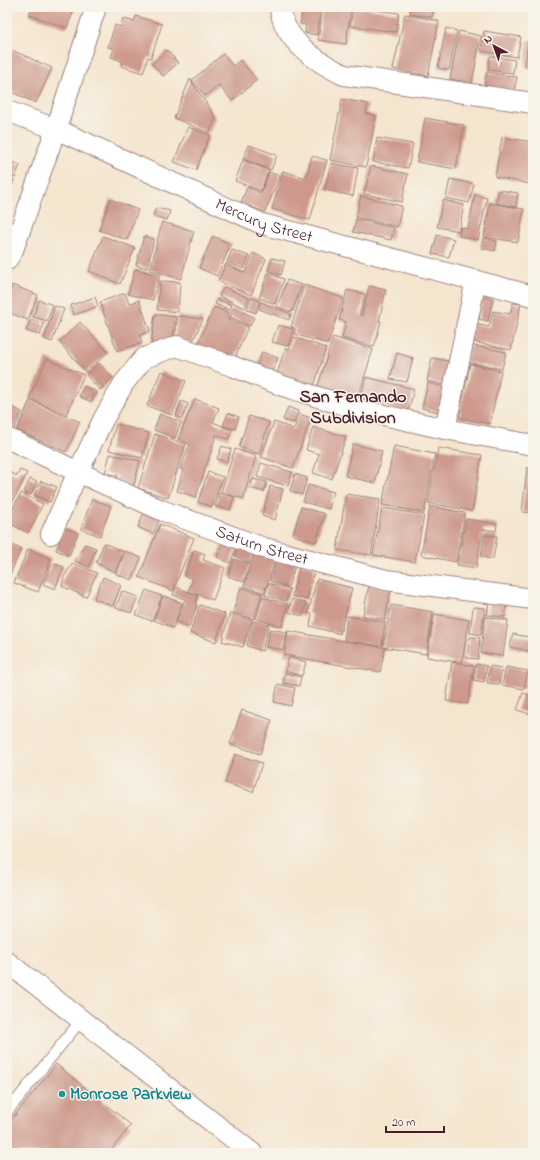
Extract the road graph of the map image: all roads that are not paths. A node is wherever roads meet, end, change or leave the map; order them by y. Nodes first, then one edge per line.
1 (96, 7) edge
2 (280, 7) edge
3 (533, 103) edge
4 (7, 111) edge
5 (56, 128) junction
6 (7, 260) edge
7 (476, 280) junction
8 (533, 296) edge
9 (445, 429) junction
10 (7, 438) edge
11 (533, 445) edge
12 (78, 472) junction
13 (51, 534) dead end
14 (533, 599) edge
15 (7, 962) edge
16 (82, 1019) junction
17 (7, 1112) edge
18 (252, 1153) edge

1 - 5 street
2 - 3 street
4 - 5 street, Mercury Street
5 - 6 street
5 - 7 street, Mercury Street
7 - 8 street, Mercury Street
7 - 9 street
9 - 11 street
9 - 12 street
10 - 12 street, Saturn Street
12 - 13 street
12 - 14 street, Saturn Street
15 - 16 street
16 - 17 lane
16 - 18 street

